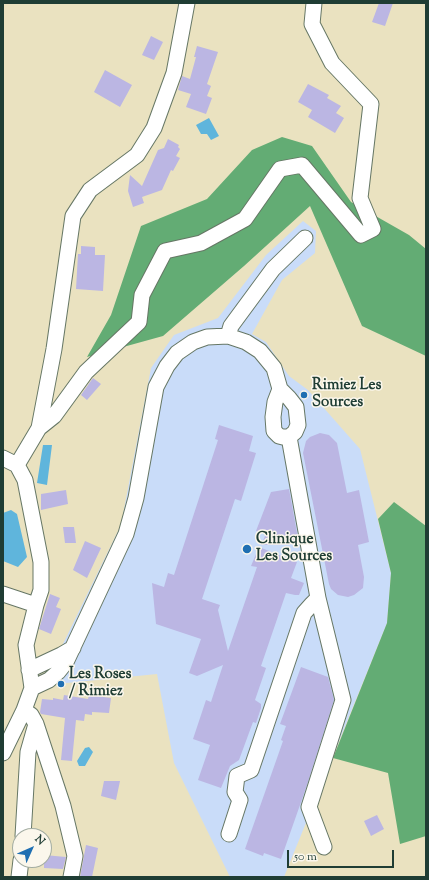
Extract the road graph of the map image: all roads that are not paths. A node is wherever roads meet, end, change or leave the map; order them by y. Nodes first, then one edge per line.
1 (187, 3) edge
2 (314, 3) edge
3 (305, 238) dead end
4 (228, 336) junction
5 (280, 389) junction
6 (39, 428) junction
7 (289, 437) junction
8 (3, 458) edge
9 (17, 465) junction
10 (3, 594) edge
11 (318, 598) junction
12 (36, 605) junction
13 (73, 648) junction
14 (29, 670) junction
15 (32, 688) junction
16 (24, 710) junction
17 (36, 724) junction
18 (3, 753) edge
19 (23, 828) edge
20 (229, 834) dead end
21 (324, 847) dead end
22 (70, 877) edge

1 - 6 street
2 - 6 street
3 - 4 street
4 - 5 street
4 - 13 street
5 - 7 street
5 - 7 street
6 - 9 street
7 - 11 street
8 - 9 street
9 - 12 street
10 - 12 street
11 - 20 street
11 - 21 street
12 - 14 street
13 - 14 street
13 - 15 street
14 - 15 street
15 - 16 street
16 - 17 street
16 - 18 street
17 - 19 street
17 - 22 street

